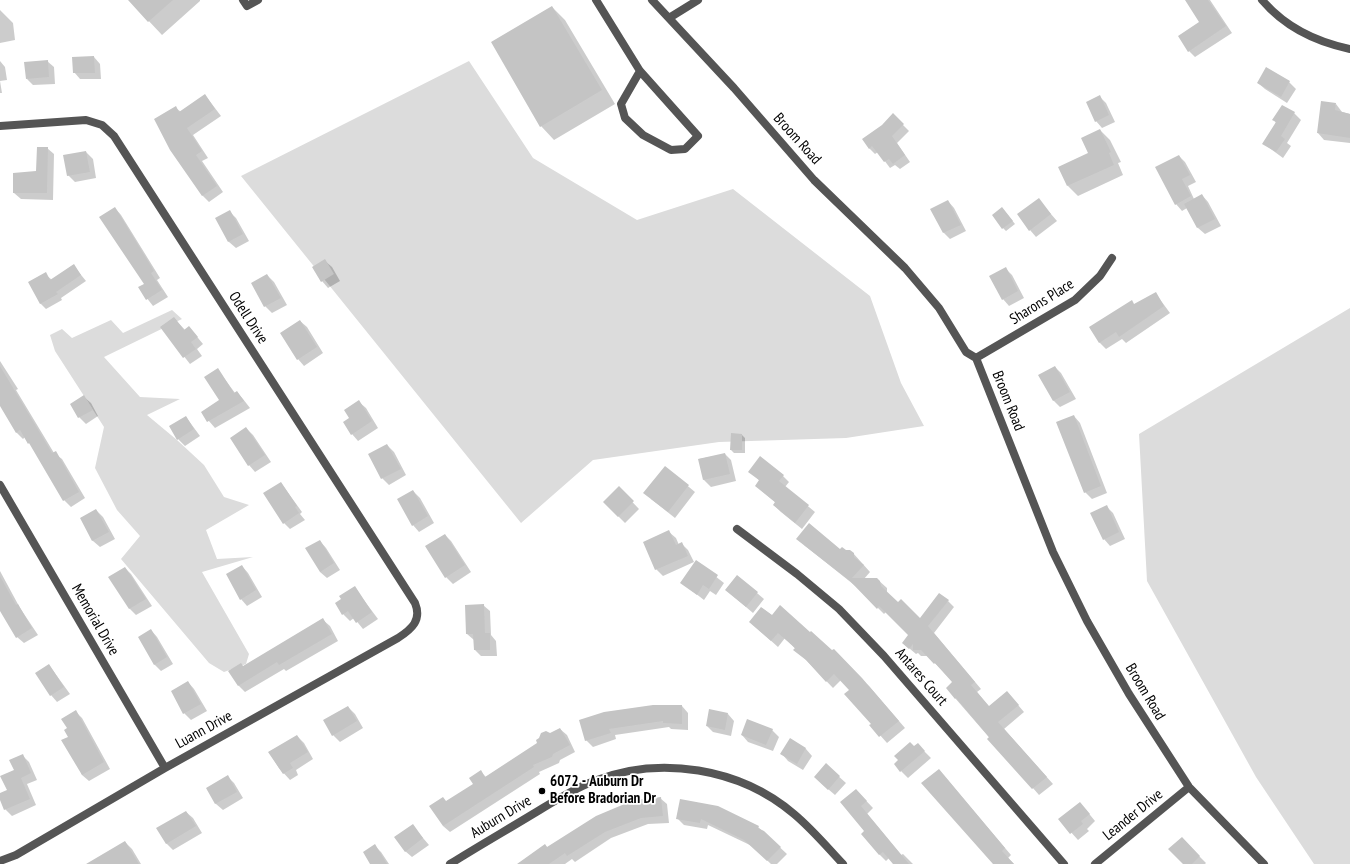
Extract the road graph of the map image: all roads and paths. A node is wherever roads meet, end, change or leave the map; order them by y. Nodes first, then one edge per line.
1 (243, 0) edge
2 (258, 0) edge
3 (596, 0) edge
4 (652, 0) edge
5 (698, 0) edge
6 (1262, 0) edge
7 (669, 18) junction
8 (1350, 49) edge
9 (640, 71) junction
10 (0, 126) edge
11 (1112, 258) dead end
12 (976, 358) junction
13 (0, 485) edge
14 (737, 530) dead end
15 (418, 618) joint
16 (165, 768) junction
17 (1189, 787) junction
18 (0, 861) edge
19 (462, 861) edge
20 (450, 864) edge
21 (843, 864) edge
22 (1064, 864) edge
23 (1095, 864) edge
24 (1264, 864) edge

1 - 2 street
3 - 9 street
4 - 7 street, Broom Road
5 - 7 street
6 - 8 street
7 - 12 street, Broom Road
9 - 9 street
10 - 15 street, Odell Drive
11 - 12 street, Sharons Place
12 - 17 street, Broom Road
13 - 16 street, Memorial Drive
14 - 22 street, Antares Court
15 - 16 street, Luann Drive
16 - 18 street, Luann Drive
17 - 23 street, Leander Drive
17 - 24 street, Broom Road
19 - 20 street, Auburn Drive
19 - 21 street, Auburn Drive

